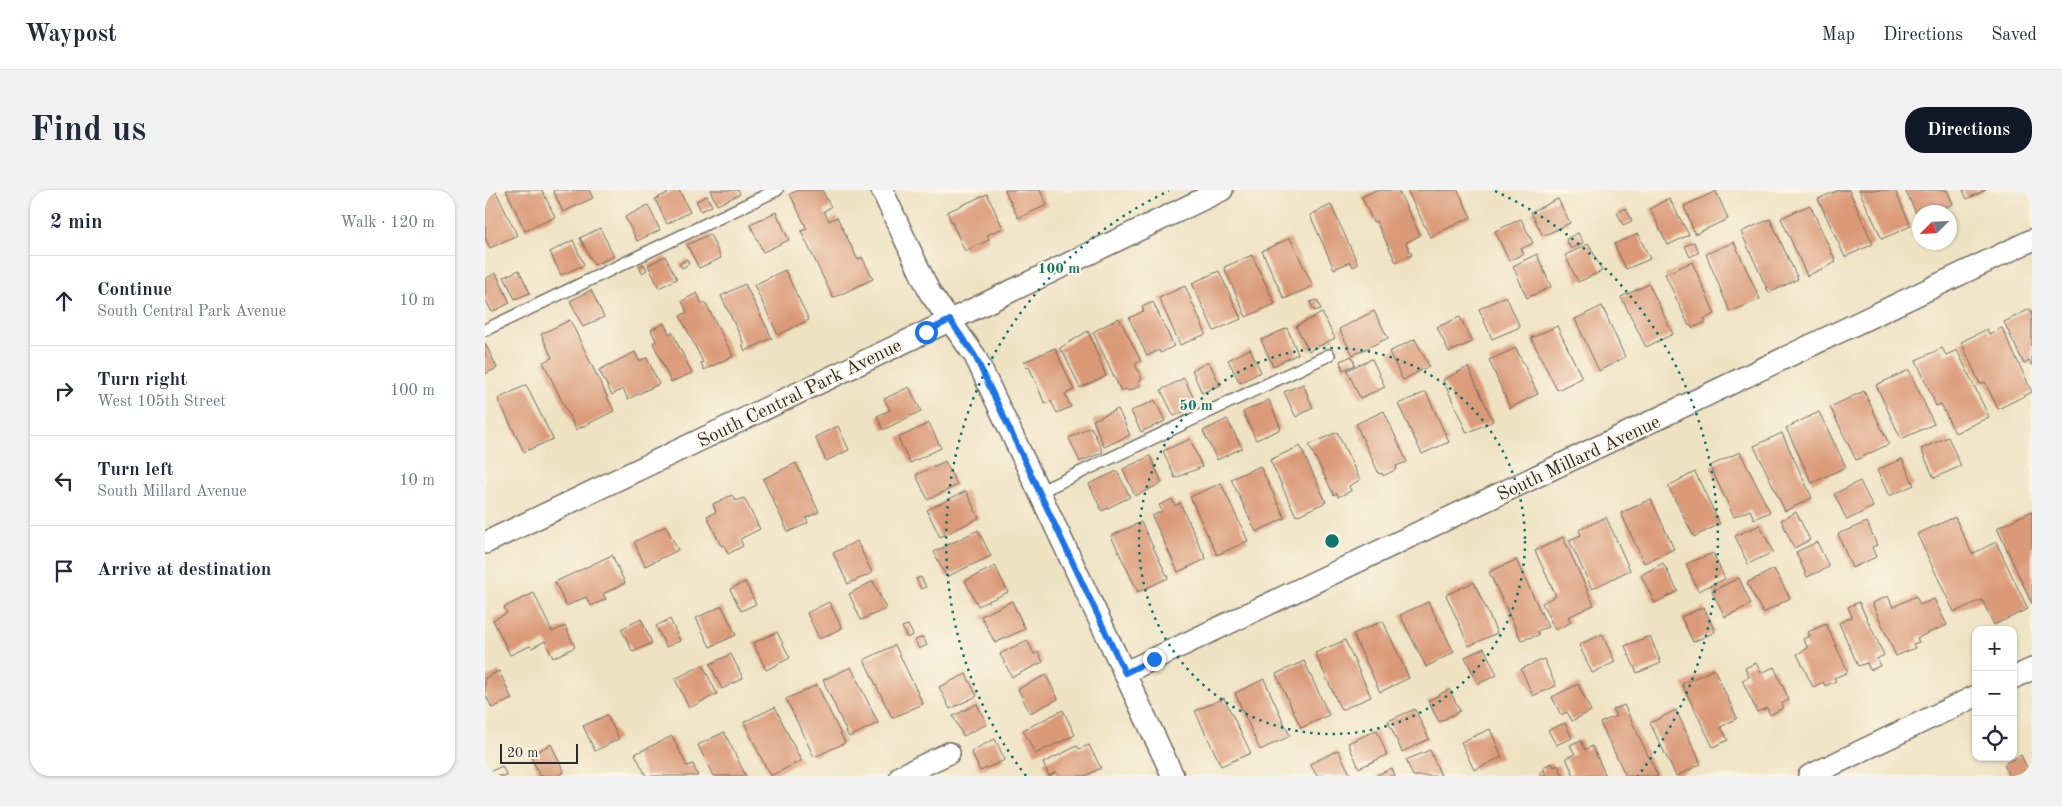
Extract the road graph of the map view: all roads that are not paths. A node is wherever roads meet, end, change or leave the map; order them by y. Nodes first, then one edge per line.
1 (777, 190) edge
2 (882, 190) edge
3 (1222, 190) edge
4 (2032, 240) edge
5 (950, 320) junction
6 (485, 330) edge
7 (1329, 355) dead end
8 (1039, 492) junction
9 (485, 543) edge
10 (2032, 669) edge
11 (1125, 673) junction
12 (2017, 676) edge
13 (1972, 698) edge
14 (949, 753) dead end
15 (901, 776) edge
16 (1173, 776) edge
17 (1809, 776) edge

1 - 6 lane
2 - 5 street
3 - 5 street, South Central Park Avenue
4 - 11 street, South Millard Avenue
5 - 8 street
5 - 9 street, South Central Park Avenue
7 - 8 lane
8 - 11 street
10 - 12 street
11 - 16 street
13 - 17 street
14 - 15 street

